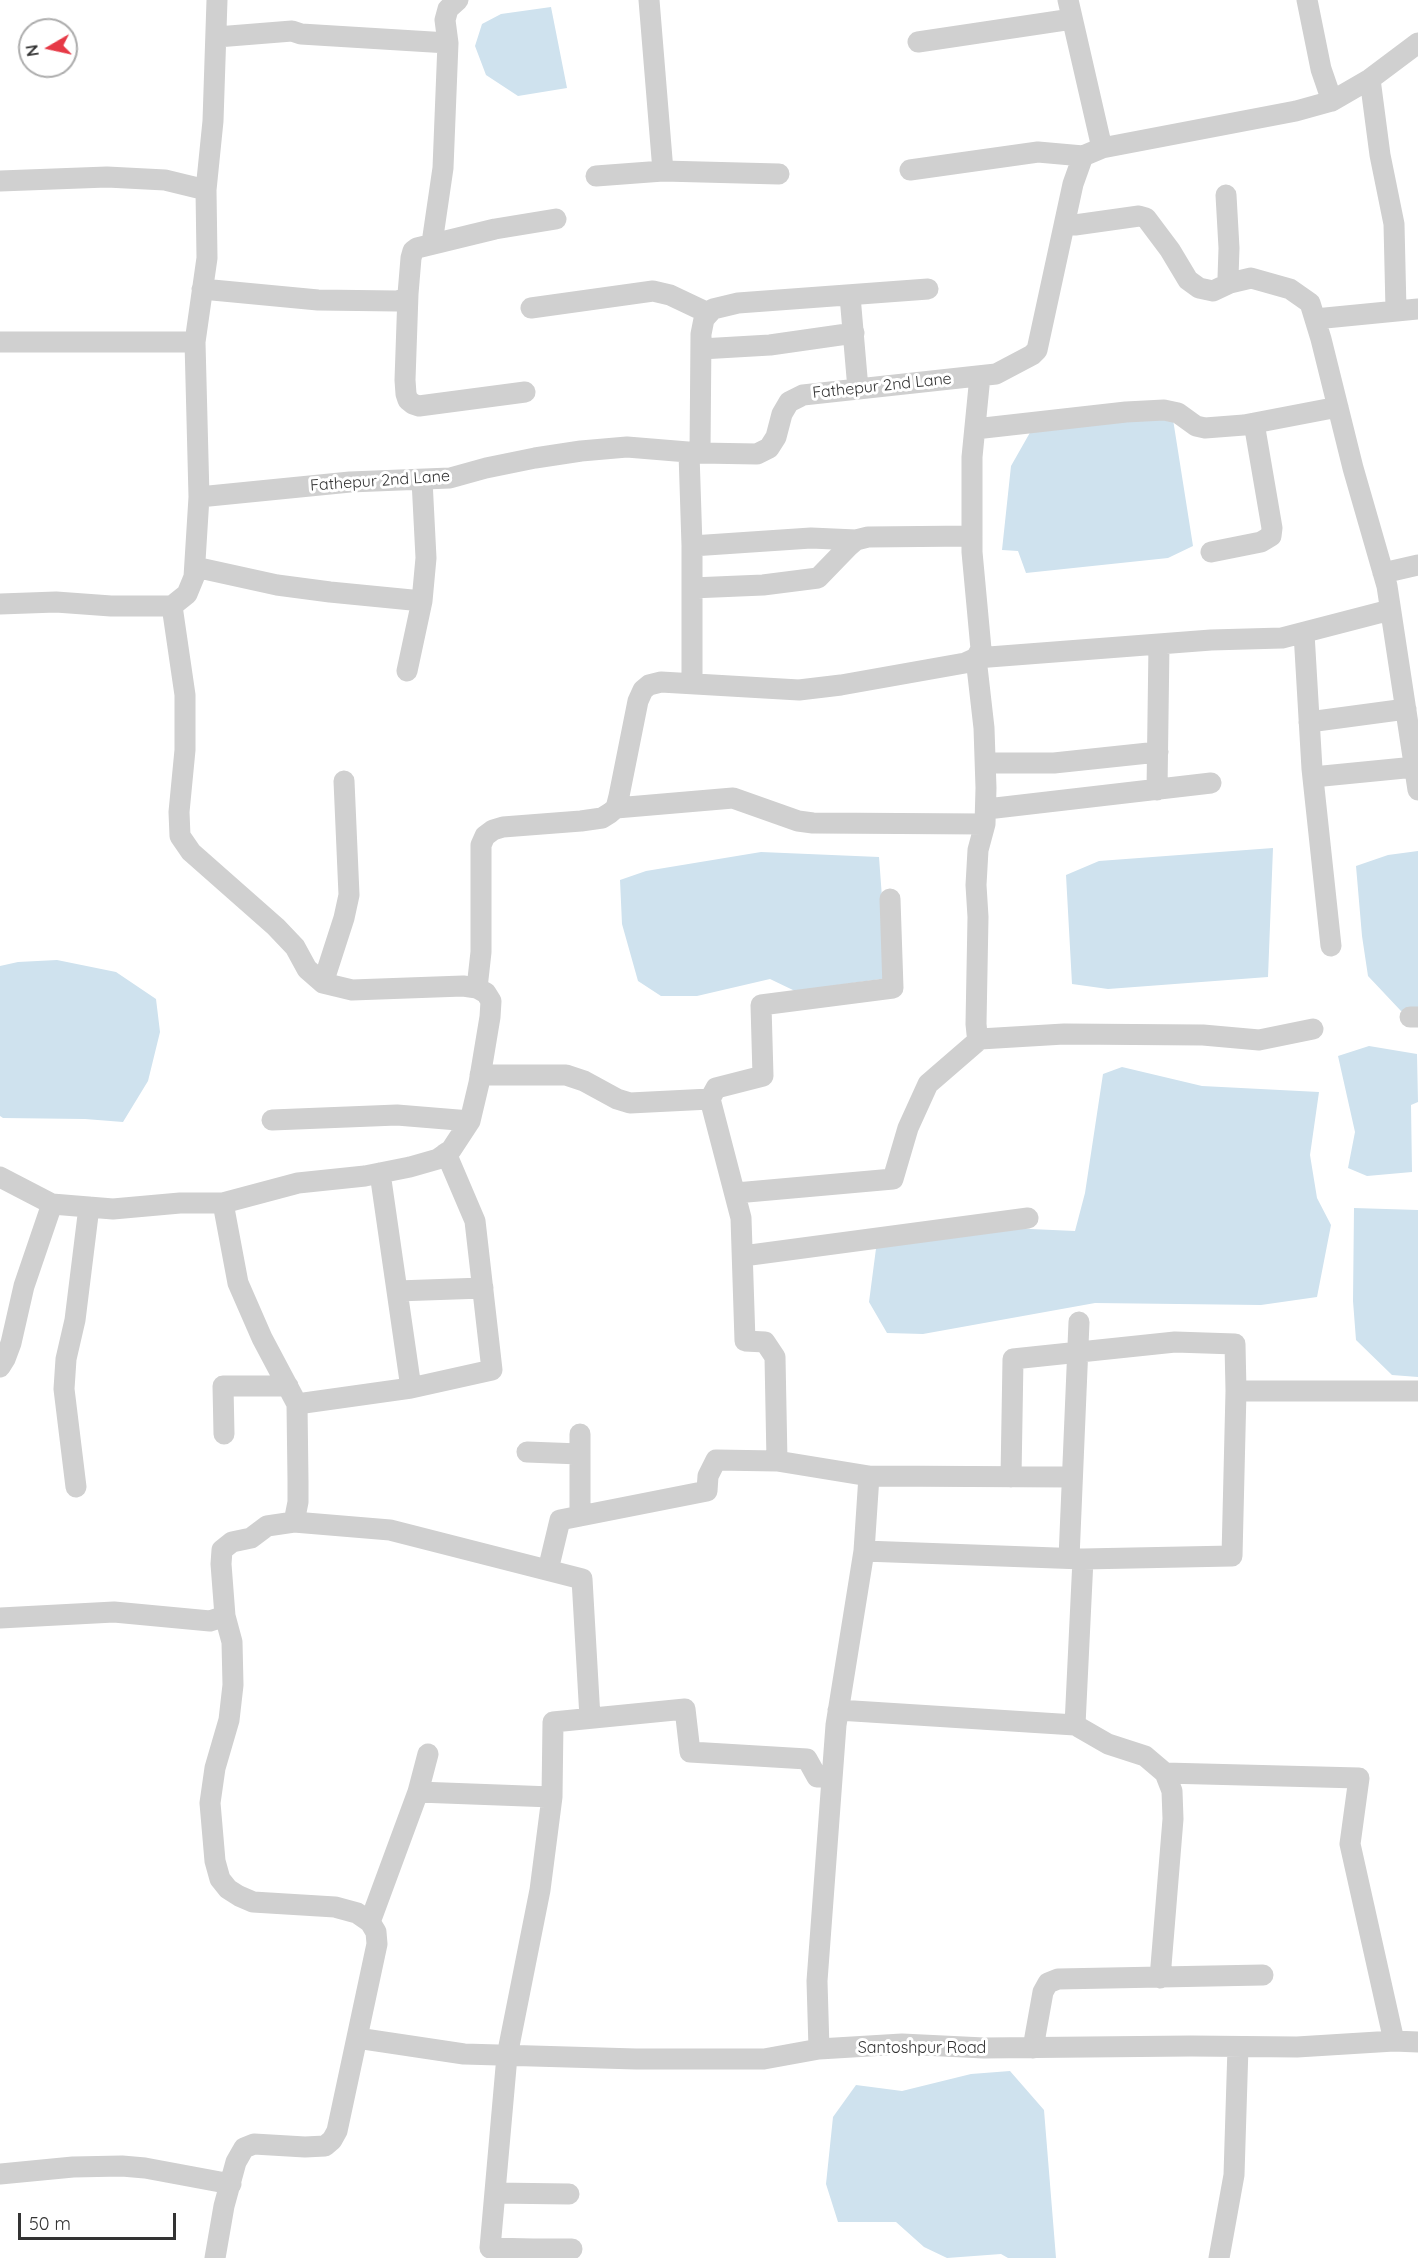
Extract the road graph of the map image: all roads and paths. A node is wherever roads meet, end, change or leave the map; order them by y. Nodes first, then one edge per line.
1 (217, 0) edge
2 (458, 0) edge
3 (649, 0) edge
4 (1307, 0) edge
5 (1070, 10) edge
6 (217, 37) junction
7 (918, 42) dead end
8 (448, 43) junction
9 (1418, 43) edge
10 (1370, 79) junction
11 (1332, 101) junction
12 (1092, 152) junction
13 (910, 170) dead end
14 (663, 171) junction
15 (779, 174) dead end
16 (596, 176) dead end
17 (0, 181) edge
18 (206, 190) junction
19 (1226, 195) dead end
20 (556, 219) dead end
21 (1065, 224) junction
22 (432, 243) junction
23 (1230, 283) junction
24 (202, 289) junction
25 (927, 290) dead end
26 (408, 294) junction
27 (850, 296) junction
28 (531, 308) dead end
29 (1418, 309) edge
30 (1396, 310) junction
31 (708, 313) junction
32 (1315, 319) junction
33 (854, 333) junction
34 (0, 342) edge
35 (195, 342) junction
36 (701, 349) junction
37 (980, 376) junction
38 (858, 389) junction
39 (525, 392) dead end
40 (1338, 407) junction
41 (1254, 423) junction
42 (975, 429) junction
43 (695, 453) junction
44 (422, 480) junction
45 (199, 497) junction
46 (972, 536) junction
47 (856, 540) junction
48 (692, 546) junction
49 (1211, 552) dead end
50 (1418, 565) edge
51 (195, 567) junction
52 (1383, 573) junction
53 (692, 588) junction
54 (422, 601) junction
55 (0, 604) edge
56 (172, 606) junction
57 (1390, 610) junction
58 (1304, 633) junction
59 (1159, 644) junction
60 (976, 658) junction
61 (407, 671) dead end
62 (1409, 676) edge
63 (692, 683) junction
64 (1406, 709) junction
65 (1309, 722) junction
66 (1158, 752) junction
67 (986, 763) junction
68 (1414, 767) junction
69 (1313, 777) junction
70 (344, 781) dead end
71 (1211, 783) dead end
72 (1157, 790) junction
73 (1418, 790) edge
74 (616, 808) junction
75 (986, 816) junction
76 (890, 899) dead end
77 (1331, 946) dead end
78 (323, 983) junction
79 (477, 988) junction
80 (1312, 1029) dead end
81 (980, 1039) junction
82 (480, 1075) junction
83 (710, 1099) junction
84 (272, 1120) dead end
85 (470, 1121) junction
86 (446, 1153) junction
87 (380, 1173) junction
88 (0, 1177) edge
89 (736, 1194) junction
90 (223, 1203) junction
91 (52, 1204) junction
92 (89, 1207) junction
93 (1029, 1218) dead end
94 (743, 1256) junction
95 (483, 1288) junction
96 (397, 1291) junction
97 (1079, 1322) dead end
98 (1078, 1353) junction
99 (0, 1366) edge
100 (411, 1388) junction
101 (1236, 1391) junction
102 (1418, 1391) edge
103 (292, 1395) junction
104 (224, 1434) dead end
105 (527, 1452) dead end
106 (777, 1461) junction
107 (869, 1476) junction
108 (1011, 1477) junction
109 (1071, 1477) junction
110 (76, 1487) dead end
111 (580, 1516) junction
112 (294, 1522) junction
113 (864, 1551) junction
114 (1076, 1558) junction
115 (548, 1570) junction
116 (225, 1616) junction
117 (0, 1618) edge
118 (838, 1710) junction
119 (590, 1718) junction
120 (1075, 1725) junction
121 (428, 1754) dead end
122 (1165, 1773) junction
123 (832, 1776) junction
124 (418, 1792) junction
125 (552, 1797) junction
126 (370, 1922) junction
127 (1263, 1975) dead end
128 (1160, 1978) junction
129 (357, 2038) junction
130 (1394, 2041) junction
131 (1418, 2042) edge
132 (1238, 2047) junction
133 (1033, 2048) junction
134 (819, 2049) junction
135 (507, 2056) junction
136 (0, 2174) edge
137 (231, 2184) junction
138 (495, 2193) junction
139 (569, 2194) dead end
140 (572, 2249) dead end
141 (533, 2254) edge
142 (215, 2258) edge
143 (1219, 2258) edge

1 - 6 street
2 - 8 street
3 - 14 street
4 - 11 street
5 - 7 street
5 - 12 street
6 - 8 street
6 - 18 street
8 - 22 street
9 - 10 street
10 - 11 street
10 - 30 street
11 - 12 street
12 - 13 street
12 - 21 street, Fathepur 2nd Lane
14 - 15 street
14 - 16 street
17 - 18 street
18 - 24 street
19 - 23 street
20 - 22 street
21 - 23 street
21 - 37 street, Fathepur 2nd Lane
22 - 26 street
23 - 32 street
24 - 26 street
24 - 35 street
25 - 27 street
26 - 39 street
27 - 31 street
27 - 33 street
28 - 31 street
29 - 30 street
30 - 32 street
31 - 36 street
32 - 40 street
33 - 36 street
33 - 38 street
34 - 35 street
35 - 45 street
36 - 43 street
37 - 38 street, Fathepur 2nd Lane
37 - 42 street
38 - 43 street, Fathepur 2nd Lane
40 - 41 street
40 - 52 street
41 - 42 street
41 - 49 street
42 - 46 street
43 - 44 street, Fathepur 2nd Lane
43 - 48 street
44 - 45 street, Fathepur 2nd Lane
44 - 54 street
45 - 51 street
46 - 47 street
46 - 60 street
47 - 48 street
47 - 53 street
48 - 53 street
50 - 52 street
51 - 54 street
51 - 56 street
52 - 57 street
53 - 63 street
54 - 61 street
55 - 56 street
56 - 78 street
57 - 58 street
57 - 62 street
58 - 59 street
58 - 65 street
59 - 60 street
59 - 66 street
60 - 63 street
60 - 67 street
62 - 64 street
63 - 74 street
64 - 65 street
64 - 68 street
65 - 69 street
66 - 67 street
66 - 72 street
67 - 75 street
68 - 69 street
68 - 73 street
69 - 77 street
70 - 78 street
71 - 72 street
72 - 75 street
74 - 75 street
74 - 79 street
75 - 81 street
76 - 83 street
78 - 79 street
79 - 82 street
80 - 81 street
81 - 89 street
82 - 83 street
82 - 85 street
83 - 89 street
84 - 85 street
85 - 86 street
86 - 87 street
86 - 95 street
87 - 90 street
87 - 96 street
88 - 91 street
89 - 94 street
90 - 92 street
90 - 103 street
91 - 92 street
91 - 99 street
92 - 110 street
93 - 94 street
94 - 106 street
95 - 96 street
95 - 100 street
96 - 100 street
97 - 98 street
98 - 101 street
98 - 108 street
98 - 109 street
100 - 103 street
101 - 102 street
101 - 114 street
103 - 104 street
103 - 112 street
105 - 111 street
106 - 107 street
106 - 111 street
107 - 108 street
107 - 113 street
108 - 109 street
109 - 114 street
111 - 115 street
112 - 115 street
112 - 116 street
113 - 114 street
113 - 118 street
114 - 120 street
115 - 119 street
116 - 117 street
116 - 126 street
118 - 120 street
118 - 123 street
119 - 123 street
119 - 125 street
120 - 122 street
121 - 124 street
122 - 128 street
122 - 130 street
123 - 134 street
124 - 125 street
124 - 126 street
125 - 135 street
126 - 129 street
127 - 128 street
128 - 133 street
129 - 135 street, Santoshpur Road
129 - 137 street
130 - 131 street, Santoshpur Road
130 - 132 street, Santoshpur Road
132 - 133 street, Santoshpur Road
132 - 143 street
133 - 134 street, Santoshpur Road
134 - 135 street, Santoshpur Road
135 - 138 street
136 - 137 street
137 - 142 street
138 - 139 street
138 - 141 street
140 - 141 street

